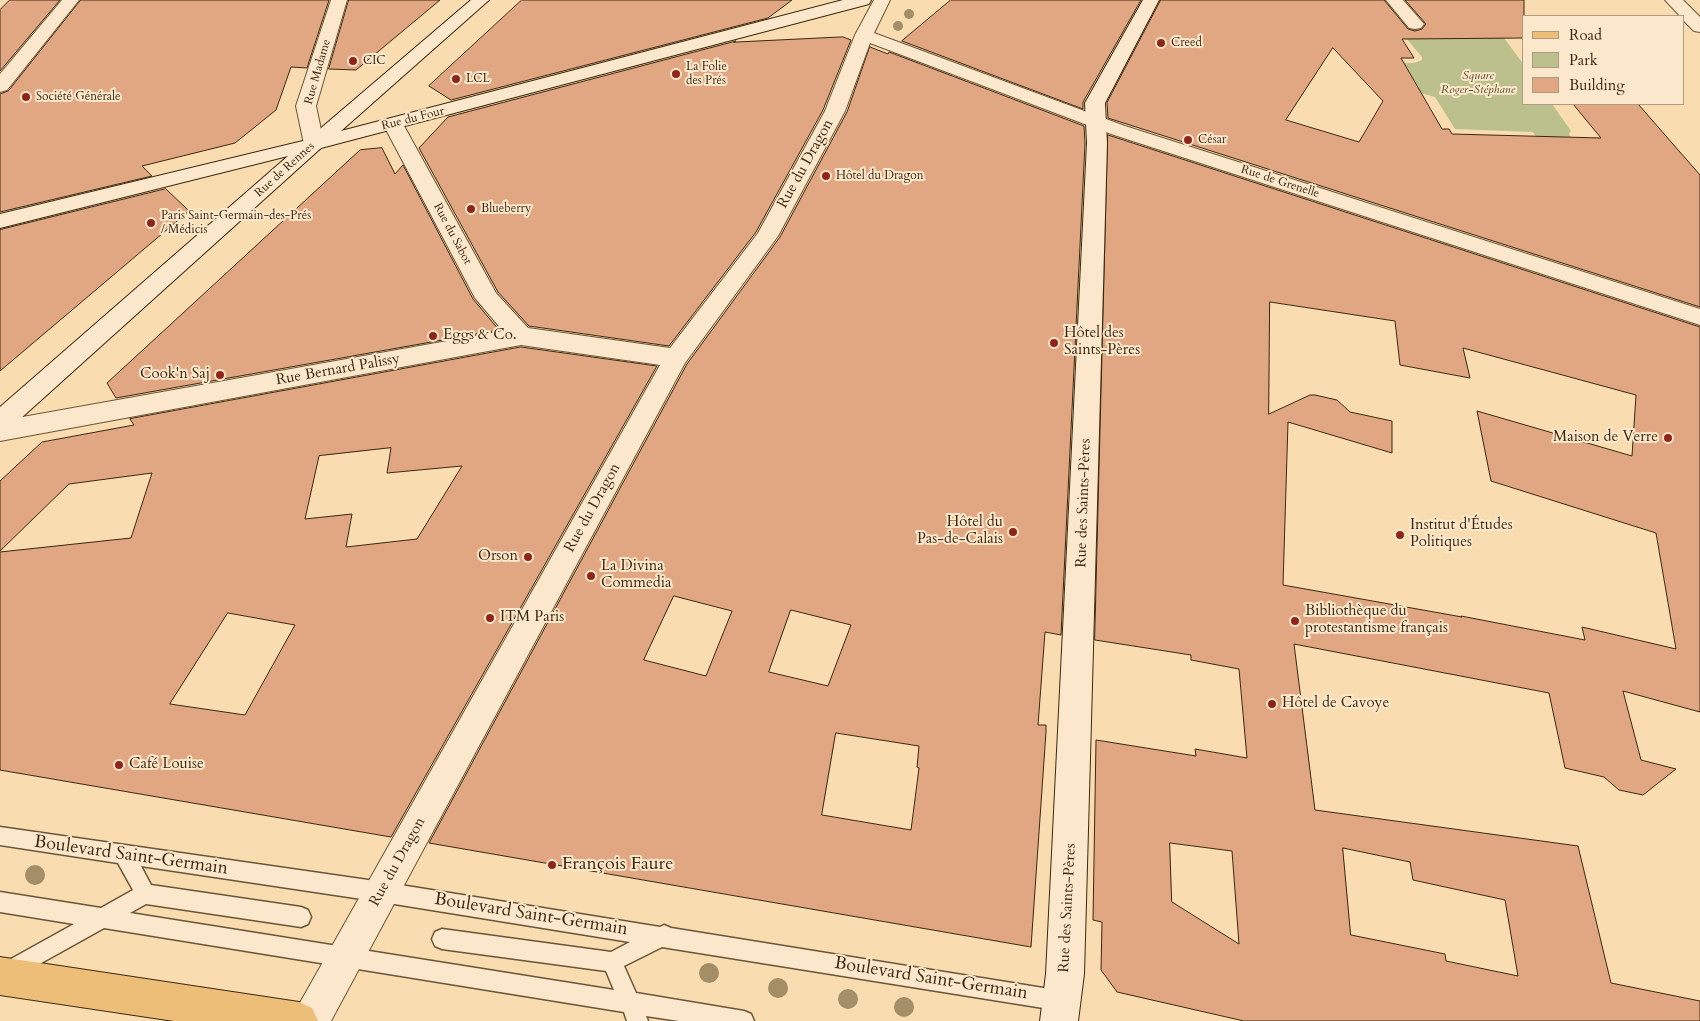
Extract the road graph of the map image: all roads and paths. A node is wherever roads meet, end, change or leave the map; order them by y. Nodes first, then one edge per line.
1 (71, 0) edge
2 (340, 0) edge
3 (481, 0) edge
4 (864, 0) edge
5 (882, 0) edge
6 (1152, 0) edge
7 (1394, 0) edge
8 (1673, 0) edge
9 (1415, 24) dead end
10 (1700, 27) edge
11 (864, 35) junction
12 (0, 86) edge
13 (1096, 121) junction
14 (392, 124) junction
15 (314, 144) junction
16 (0, 221) edge
17 (1700, 317) edge
18 (522, 336) junction
19 (676, 358) junction
20 (0, 422) edge
21 (0, 431) edge
22 (0, 836) edge
23 (125, 856) junction
24 (382, 892) junction
25 (145, 894) junction
26 (0, 902) edge
27 (301, 917) dead end
28 (100, 919) junction
29 (664, 936) junction
30 (442, 938) dead end
31 (346, 957) junction
32 (612, 962) junction
33 (0, 976) edge
34 (631, 1002) junction
35 (1060, 1011) edge
36 (299, 1021) edge
37 (310, 1021) edge
38 (638, 1021) edge
39 (744, 1021) edge

1 - 12 street
2 - 15 street, Rue Madame
3 - 15 street, Rue de Rennes
4 - 14 street, Rue du Four
5 - 11 street, Rue du Dragon
6 - 13 street, Rue des Saints-Pères
7 - 9 street
8 - 10 street
11 - 13 street, Rue de Grenelle
11 - 19 street, Rue du Dragon
13 - 17 street, Rue de Grenelle
13 - 35 street, Rue des Saints-Pères
14 - 15 street, Rue du Four
14 - 18 street, Rue du Sabot
15 - 16 street, Rue du Four
15 - 20 street, Rue de Rennes
18 - 19 street, Rue Bernard Palissy
18 - 21 street, Rue Bernard Palissy
19 - 24 street, Rue du Dragon
22 - 23 lane, Boulevard Saint-Germain
23 - 24 lane, Boulevard Saint-Germain
23 - 25 lane
24 - 29 lane, Boulevard Saint-Germain
24 - 31 street, Rue du Dragon
25 - 27 lane
25 - 28 lane
26 - 28 lane
28 - 31 lane
28 - 33 lane
29 - 32 lane
29 - 35 lane, Boulevard Saint-Germain
30 - 32 lane
31 - 34 lane
31 - 37 street, Rue du Dragon
32 - 34 lane
33 - 36 main road
34 - 38 lane
34 - 39 lane

